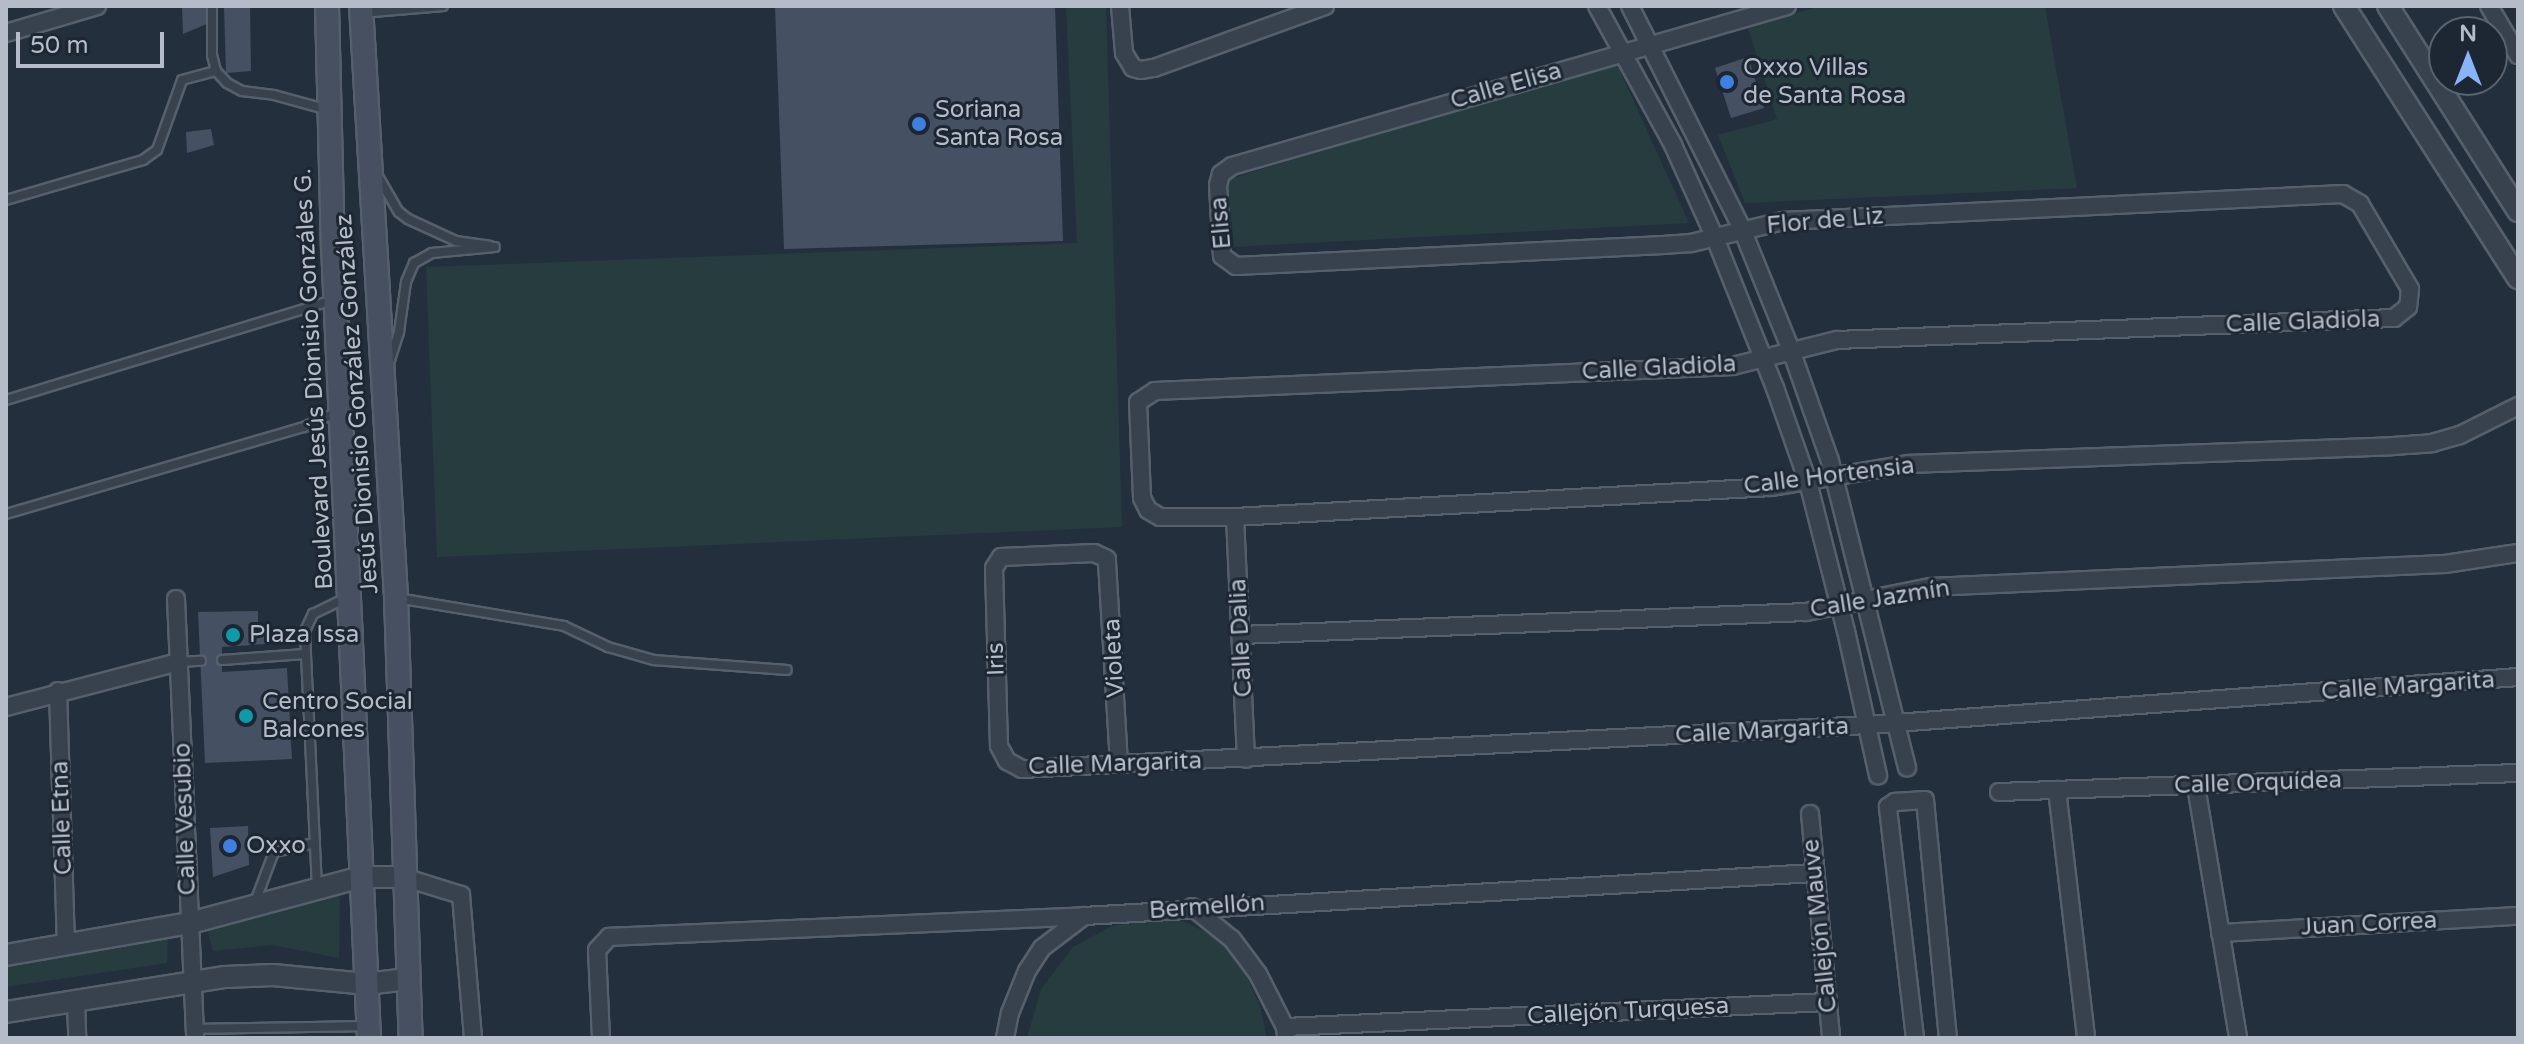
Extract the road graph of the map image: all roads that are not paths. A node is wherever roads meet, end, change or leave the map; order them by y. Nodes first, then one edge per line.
1 (97, 6) edge
2 (212, 6) edge
3 (327, 6) edge
4 (443, 6) edge
5 (1120, 6) edge
6 (1325, 6) edge
7 (1597, 6) edge
8 (1630, 6) edge
9 (1787, 6) edge
10 (2344, 6) edge
11 (2388, 6) edge
12 (2489, 6) edge
13 (361, 10) edge
14 (6, 33) edge
15 (1651, 42) junction
16 (1624, 52) junction
17 (2518, 55) edge
18 (216, 71) junction
19 (328, 110) junction
20 (366, 142) junction
21 (1227, 169) joint
22 (6, 200) edge
23 (2518, 211) edge
24 (1742, 229) junction
25 (1715, 238) junction
26 (1241, 266) joint
27 (2518, 278) edge
28 (2410, 298) joint
29 (335, 299) junction
30 (1792, 353) junction
31 (1763, 359) junction
32 (383, 375) junction
33 (6, 400) edge
34 (2518, 406) edge
35 (341, 410) junction
36 (1833, 475) junction
37 (1808, 482) junction
38 (1142, 498) joint
39 (6, 514) edge
40 (1235, 517) junction
41 (2518, 553) edge
42 (1001, 557) joint
43 (350, 596) junction
44 (396, 597) junction
45 (176, 599) dead end
46 (1865, 601) junction
47 (1839, 608) junction
48 (1241, 635) junction
49 (305, 654) junction
50 (222, 660) dead end
51 (201, 661) dead end
52 (179, 662) junction
53 (787, 670) dead end
54 (2518, 677) edge
55 (58, 691) junction
56 (6, 707) edge
57 (1897, 723) junction
58 (1868, 725) junction
59 (1246, 759) junction
60 (1007, 761) joint
61 (1119, 764) junction
62 (1907, 767) dead end
63 (2518, 773) edge
64 (1878, 775) dead end
65 (2196, 786) junction
66 (2057, 790) junction
67 (1999, 792) dead end
68 (1810, 814) dead end
69 (315, 843) junction
70 (1814, 873) junction
71 (362, 877) junction
72 (403, 877) junction
73 (317, 888) junction
74 (254, 905) junction
75 (1192, 907) junction
76 (1084, 916) junction
77 (2518, 916) edge
78 (190, 923) junction
79 (2220, 933) junction
80 (66, 945) junction
81 (6, 955) edge
82 (408, 979) junction
83 (192, 982) junction
84 (366, 984) junction
85 (76, 1001) junction
86 (1828, 1002) junction
87 (6, 1012) edge
88 (318, 1027) junction
89 (369, 1032) edge
90 (195, 1033) edge
91 (1286, 1033) edge
92 (77, 1038) edge
93 (319, 1038) edge
94 (411, 1038) edge
95 (473, 1038) edge
96 (601, 1038) edge
97 (1005, 1038) edge
98 (1831, 1038) edge
99 (1915, 1038) edge
100 (1948, 1038) edge
101 (2086, 1038) edge
102 (2238, 1038) edge

1 - 14 street
2 - 18 lane
3 - 19 main road, Boulevard Jesús Dionisio Gonzáles G.
4 - 13 lane
5 - 6 street
7 - 16 street
8 - 15 street
9 - 15 street, Calle Elisa
10 - 27 street
11 - 23 street
12 - 17 street
13 - 20 main road, Jesús Dionisio González González
15 - 16 street, Calle Elisa
15 - 24 street
16 - 21 street, Calle Elisa
16 - 25 street
18 - 19 lane
18 - 22 lane
19 - 29 main road, Boulevard Jesús Dionisio Gonzáles G.
20 - 32 main road, Jesús Dionisio González González
20 - 32 lane
21 - 26 street, Elisa
24 - 25 street, Flor de Liz
24 - 28 street, Flor de Liz
24 - 30 street
25 - 26 street, Flor de Liz
25 - 31 street
28 - 30 street, Calle Gladiola
29 - 33 lane
29 - 35 main road, Boulevard Jesús Dionisio Gonzáles G.
30 - 31 street, Calle Gladiola
30 - 36 street
31 - 37 street
31 - 38 street, Calle Gladiola
32 - 44 main road, Jesús Dionisio González González
34 - 36 street, Calle Hortensia
35 - 39 lane
35 - 43 main road, Boulevard Jesús Dionisio Gonzáles G.
36 - 37 street, Calle Hortensia
36 - 46 street
37 - 40 street, Calle Hortensia
37 - 47 street
38 - 40 street, Calle Hortensia
40 - 48 street, Calle Dalia
41 - 46 street, Calle Jazmín
42 - 60 street, Iris
42 - 61 street, Violeta
43 - 49 lane
43 - 71 main road, Boulevard Jesús Dionisio Gonzáles G.
44 - 53 lane
44 - 72 main road, Jesús Dionisio González González
45 - 52 street, Calle Vesubio
46 - 47 street, Calle Jazmín
46 - 57 street
47 - 48 street, Calle Jazmín
47 - 58 street
48 - 59 street, Calle Dalia
49 - 50 lane
49 - 69 lane
51 - 52 lane
52 - 55 street
52 - 78 street, Calle Vesubio
54 - 57 street, Calle Margarita
55 - 56 street
55 - 80 street, Calle Etna
57 - 58 street, Calle Margarita
57 - 62 street
58 - 59 street, Calle Margarita
58 - 64 street
59 - 61 street, Calle Margarita
60 - 61 street, Calle Margarita
63 - 65 street, Calle Orquídea
65 - 66 street, Calle Orquídea
65 - 79 street
66 - 67 street, Calle Orquídea
66 - 101 street
68 - 70 street, Callejón Mauve
69 - 73 lane
69 - 74 lane
70 - 75 street, Bermellón
70 - 86 street, Callejón Mauve
71 - 72 street
71 - 73 street
71 - 84 main road, Boulevard Jesús Dionisio Gonzáles G.
72 - 82 main road, Jesús Dionisio González González
72 - 95 street
73 - 74 street
74 - 78 street
75 - 76 street, Bermellón
75 - 91 street
76 - 96 street, Bermellón
76 - 97 street
77 - 79 street, Juan Correa
78 - 80 street
78 - 83 street, Calle Vesubio
79 - 102 street
80 - 81 street
82 - 84 street
82 - 94 main road, Jesús Dionisio González González
83 - 84 street
83 - 85 street
83 - 90 street, Calle Vesubio
84 - 89 main road, Boulevard Jesús Dionisio Gonzáles G.
85 - 87 street
85 - 92 street
86 - 91 street, Callejón Turquesa
86 - 98 street, Callejón Mauve
88 - 89 lane
88 - 90 lane
88 - 93 lane
99 - 100 street

